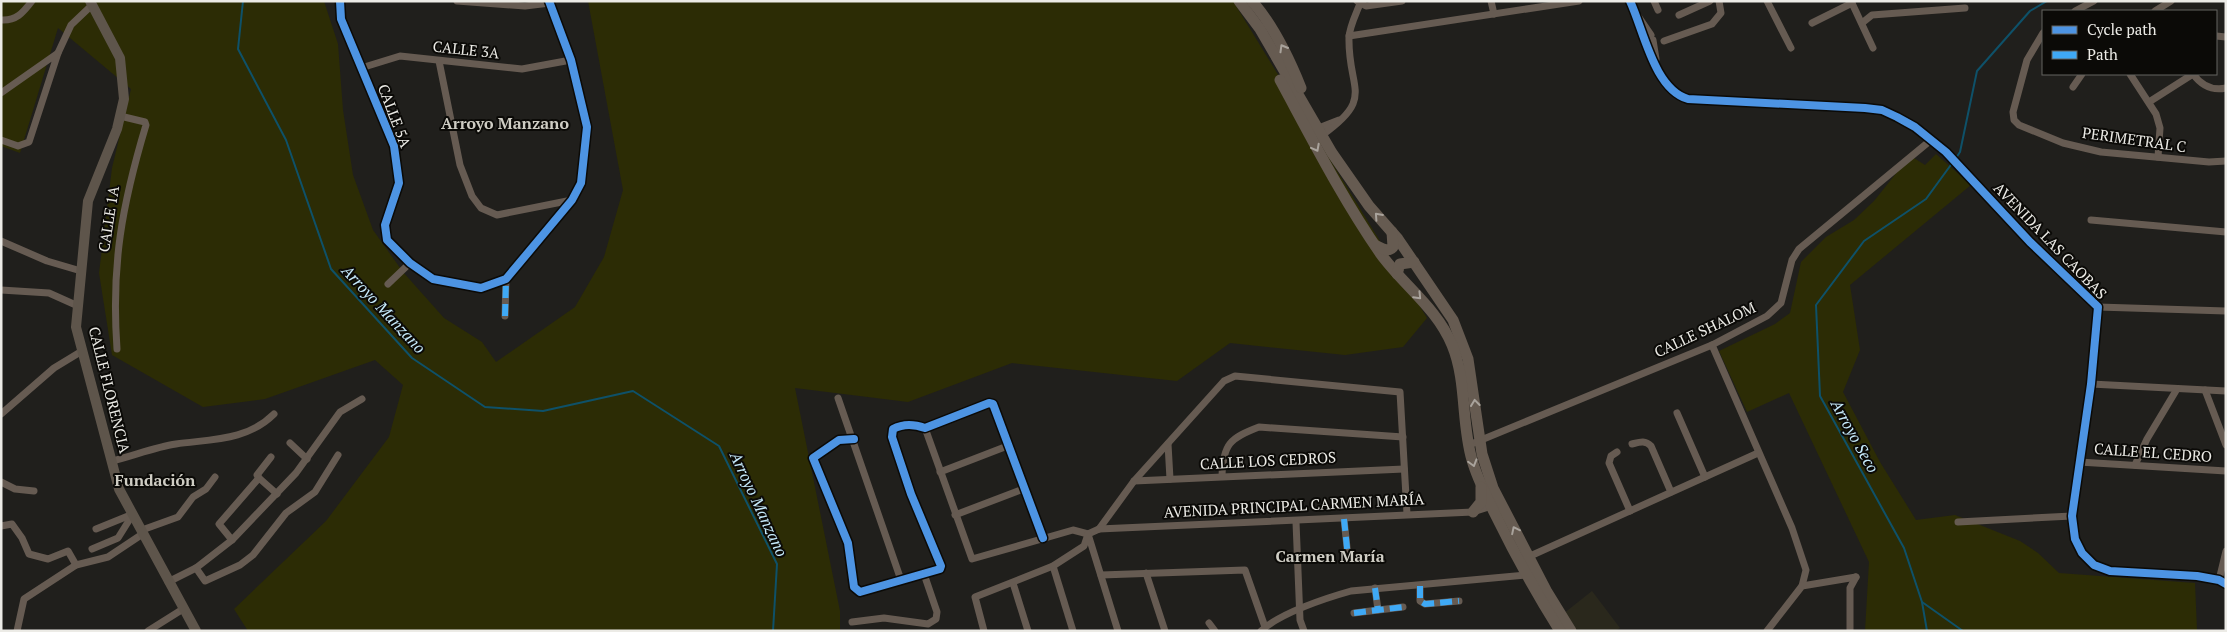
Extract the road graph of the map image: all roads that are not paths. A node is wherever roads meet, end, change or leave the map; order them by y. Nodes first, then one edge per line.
1 (32, 1) edge
2 (340, 1) edge
3 (457, 1) edge
4 (1229, 1) edge
5 (1239, 1) edge
6 (1252, 1) edge
7 (1402, 1) edge
8 (1491, 1) edge
9 (1579, 1) edge
10 (1630, 1) edge
11 (1654, 1) edge
12 (1710, 1) edge
13 (1719, 1) edge
14 (1767, 1) edge
15 (2094, 1) edge
16 (2171, 1) edge
17 (550, 2) edge
18 (1359, 2) edge
19 (1851, 2) edge
20 (91, 4) edge
21 (1965, 8) dead end
22 (2087, 9) edge
23 (1658, 10) dead end
24 (2157, 10) edge
25 (1635, 12) junction
26 (1494, 14) junction
27 (1679, 15) dead end
28 (1, 20) edge
29 (1812, 23) dead end
30 (1862, 23) junction
31 (2042, 35) edge
32 (1349, 36) junction
33 (1664, 41) dead end
34 (1791, 48) dead end
35 (1873, 48) dead end
36 (58, 53) junction
37 (571, 60) junction
38 (439, 61) junction
39 (1656, 64) junction
40 (361, 68) junction
41 (2081, 75) edge
42 (2131, 75) edge
43 (2192, 75) edge
44 (2195, 75) edge
45 (2073, 87) dead end
46 (2226, 88) edge
47 (1, 93) edge
48 (2149, 102) junction
49 (1306, 109) junction
50 (120, 116) junction
51 (1319, 132) junction
52 (1, 140) edge
53 (1931, 140) junction
54 (2158, 157) junction
55 (2226, 161) edge
56 (572, 200) junction
57 (2091, 220) dead end
58 (1392, 230) junction
59 (2226, 232) edge
60 (1, 241) edge
61 (1375, 245) junction
62 (1414, 262) junction
63 (410, 263) junction
64 (81, 271) junction
65 (1397, 274) junction
66 (506, 279) junction
67 (388, 284) dead end
68 (1, 290) edge
69 (78, 306) junction
70 (2098, 307) junction
71 (2226, 311) edge
72 (505, 316) dead end
73 (1712, 344) junction
74 (117, 349) dead end
75 (82, 351) junction
76 (2091, 384) junction
77 (2177, 389) junction
78 (2205, 390) junction
79 (2226, 391) edge
80 (838, 398) dead end
81 (362, 399) dead end
82 (1677, 413) dead end
83 (1, 414) edge
84 (274, 414) dead end
85 (925, 428) junction
86 (1402, 437) junction
87 (854, 439) junction
88 (1480, 440) junction
89 (290, 443) dead end
90 (1168, 444) junction
91 (1632, 444) dead end
92 (1010, 445) junction
93 (1469, 445) junction
94 (2226, 445) edge
95 (1617, 452) dead end
96 (1758, 452) junction
97 (338, 455) dead end
98 (270, 457) dead end
99 (307, 458) junction
100 (112, 461) junction
101 (2079, 462) junction
102 (2136, 465) junction
103 (1404, 469) junction
104 (2226, 471) edge
105 (940, 472) junction
106 (1222, 476) junction
107 (1705, 476) junction
108 (215, 477) dead end
109 (260, 478) junction
110 (1170, 479) junction
111 (1134, 481) junction
112 (1, 482) edge
113 (1481, 483) junction
114 (1026, 488) junction
115 (34, 491) dead end
116 (1671, 492) junction
117 (277, 494) junction
118 (1497, 505) junction
119 (1630, 510) junction
120 (1473, 512) junction
121 (133, 514) junction
122 (1407, 514) junction
123 (955, 516) junction
124 (2072, 516) junction
125 (1344, 519) junction
126 (1296, 522) junction
127 (1958, 522) dead end
128 (1, 526) edge
129 (1100, 529) junction
130 (96, 530) dead end
131 (143, 532) junction
132 (1088, 534) junction
133 (1043, 538) junction
134 (232, 540) junction
135 (92, 549) dead end
136 (2226, 551) edge
137 (1348, 557) dead end
138 (1528, 557) junction
139 (76, 565) junction
140 (1053, 566) junction
141 (196, 568) junction
142 (1146, 573) junction
143 (924, 574) junction
144 (1101, 575) junction
145 (1527, 575) junction
146 (902, 580) junction
147 (2219, 580) junction
148 (168, 582) junction
149 (1013, 583) junction
150 (2226, 584) edge
151 (1420, 586) junction
152 (1802, 586) junction
153 (1374, 588) junction
154 (1459, 601) dead end
155 (1403, 607) dead end
156 (183, 609) junction
157 (1300, 610) junction
158 (1378, 610) junction
159 (1354, 613) dead end
160 (852, 622) dead end
161 (1209, 622) dead end
162 (1263, 629) edge
163 (17, 631) edge
164 (148, 631) edge
165 (196, 631) edge
166 (984, 631) edge
167 (1028, 631) edge
168 (1073, 631) edge
169 (1118, 631) edge
170 (1165, 631) edge
171 (1215, 631) edge
172 (1304, 631) edge
173 (1560, 631) edge
174 (1571, 631) edge
175 (1767, 631) edge
176 (1850, 631) edge

1 - 28 street
2 - 40 street, CALLE 5A
3 - 17 street
4 -> 61 main road
5 - 49 main road
49 -> 6 main road
7 - 18 street
8 - 26 street
9 - 26 street
10 - 25 street, AVENIDA LAS CAOBAS
11 - 23 street
12 - 27 street
13 - 33 street
14 - 34 street
15 - 22 street
16 - 24 street
17 - 37 street
18 - 32 street
19 - 29 street
19 - 30 street
20 - 36 street
20 - 50 street, CALLE FLORENCIA
21 - 30 street
25 - 39 street, AVENIDA LAS CAOBAS
25 - 39 street, AVENIDA LAS CAOBAS
26 - 32 street
30 - 35 street
31 - 54 street, PERIMETRAL C
32 - 51 street
36 - 47 street
36 - 52 street
37 - 38 street, CALLE 3A
37 - 56 street
38 - 40 street, CALLE 3A
38 - 56 street
39 - 53 street, AVENIDA LAS CAOBAS
40 - 63 street, CALLE 5A
41 - 45 street
42 - 48 street
43 - 48 street
44 - 46 street
48 - 54 street
49 - 51 main road
50 - 64 street, CALLE FLORENCIA
50 - 74 street, CALLE 1A
58 -> 51 main road
53 - 70 street, AVENIDA LAS CAOBAS
53 - 73 street, CALLE SHALOM
54 - 55 street, PERIMETRAL C
56 - 66 street
57 - 59 street
58 - 61 main road
58 - 62 main road
60 - 64 street
61 - 65 main road
62 - 65 main road
88 -> 62 main road
63 - 66 street, CALLE 5A
63 - 67 street
64 - 69 street, CALLE FLORENCIA
65 -> 93 main road
66 - 72 street
68 - 69 street
69 - 75 street, CALLE FLORENCIA
70 - 71 street
70 - 76 street, AVENIDA LAS CAOBAS
73 - 88 street, CALLE SHALOM
73 - 96 street
75 - 83 street
75 - 100 street, CALLE FLORENCIA
76 - 77 street
76 - 101 street, AVENIDA LAS CAOBAS
77 - 78 street
77 - 102 street
78 - 79 street
78 - 94 street
80 - 87 street
81 - 99 street
82 - 107 street
84 - 100 street
85 - 92 street
85 - 105 street
85 - 143 street
86 - 90 street
86 - 103 street
86 - 106 street
87 - 146 street
87 - 146 street
88 - 93 street, CALLE SHALOM
88 - 118 main road
89 - 99 street
90 - 110 street
90 - 111 street
91 - 116 street
92 - 105 street
92 - 114 street
93 -> 113 main road
95 - 119 street
96 - 107 street
96 - 152 street
97 - 141 street
98 - 109 street
99 - 117 street
100 - 121 street, CALLE FLORENCIA
101 - 102 street, CALLE EL CEDRO
101 - 124 street, AVENIDA LAS CAOBAS
102 - 104 street, CALLE EL CEDRO
103 - 106 street, CALLE LOS CEDROS
103 - 122 street
105 - 123 street
106 - 110 street, CALLE LOS CEDROS
107 - 116 street
108 - 131 street
109 - 117 street
109 - 134 street
110 - 111 street, CALLE LOS CEDROS
111 - 129 street
112 - 115 street
113 - 118 main road
113 - 120 main road
114 - 123 street
114 - 133 street
116 - 119 street
117 - 134 street
118 - 120 street, AVENIDA PRINCIPAL CARMEN MARÍA
138 -> 118 main road
118 - 145 main road
119 - 138 street
120 - 122 street, AVENIDA PRINCIPAL CARMEN MARÍA
121 - 130 street
121 - 131 street, CALLE FLORENCIA
121 - 135 street
122 - 125 street, AVENIDA PRINCIPAL CARMEN MARÍA
123 - 133 street
124 - 127 street
124 - 147 street, AVENIDA LAS CAOBAS
125 - 126 street, AVENIDA PRINCIPAL CARMEN MARÍA
125 - 137 street
126 - 129 street, AVENIDA PRINCIPAL CARMEN MARÍA
126 - 157 street
128 - 139 street
129 - 132 street, AVENIDA PRINCIPAL CARMEN MARÍA
131 - 139 street
131 - 148 street, CALLE FLORENCIA
132 - 133 street
132 - 140 street
132 - 144 street
134 - 141 street
136 - 147 street
138 - 174 main road
139 - 163 street
140 - 149 street
140 - 168 street
141 - 148 street
142 - 144 street
142 - 162 street
142 - 170 street
143 - 146 street
143 - 160 street
144 - 169 street
145 - 151 street
145 - 173 main road
147 - 150 street, AVENIDA LAS CAOBAS
148 - 156 street, CALLE FLORENCIA
149 - 166 street
149 - 167 street
151 - 153 street
151 - 154 street
152 - 175 street
152 - 176 street
153 - 157 street
153 - 158 street
155 - 158 street
156 - 164 street
156 - 165 street, CALLE FLORENCIA
157 - 162 street
157 - 172 street
158 - 159 street
161 - 171 street

